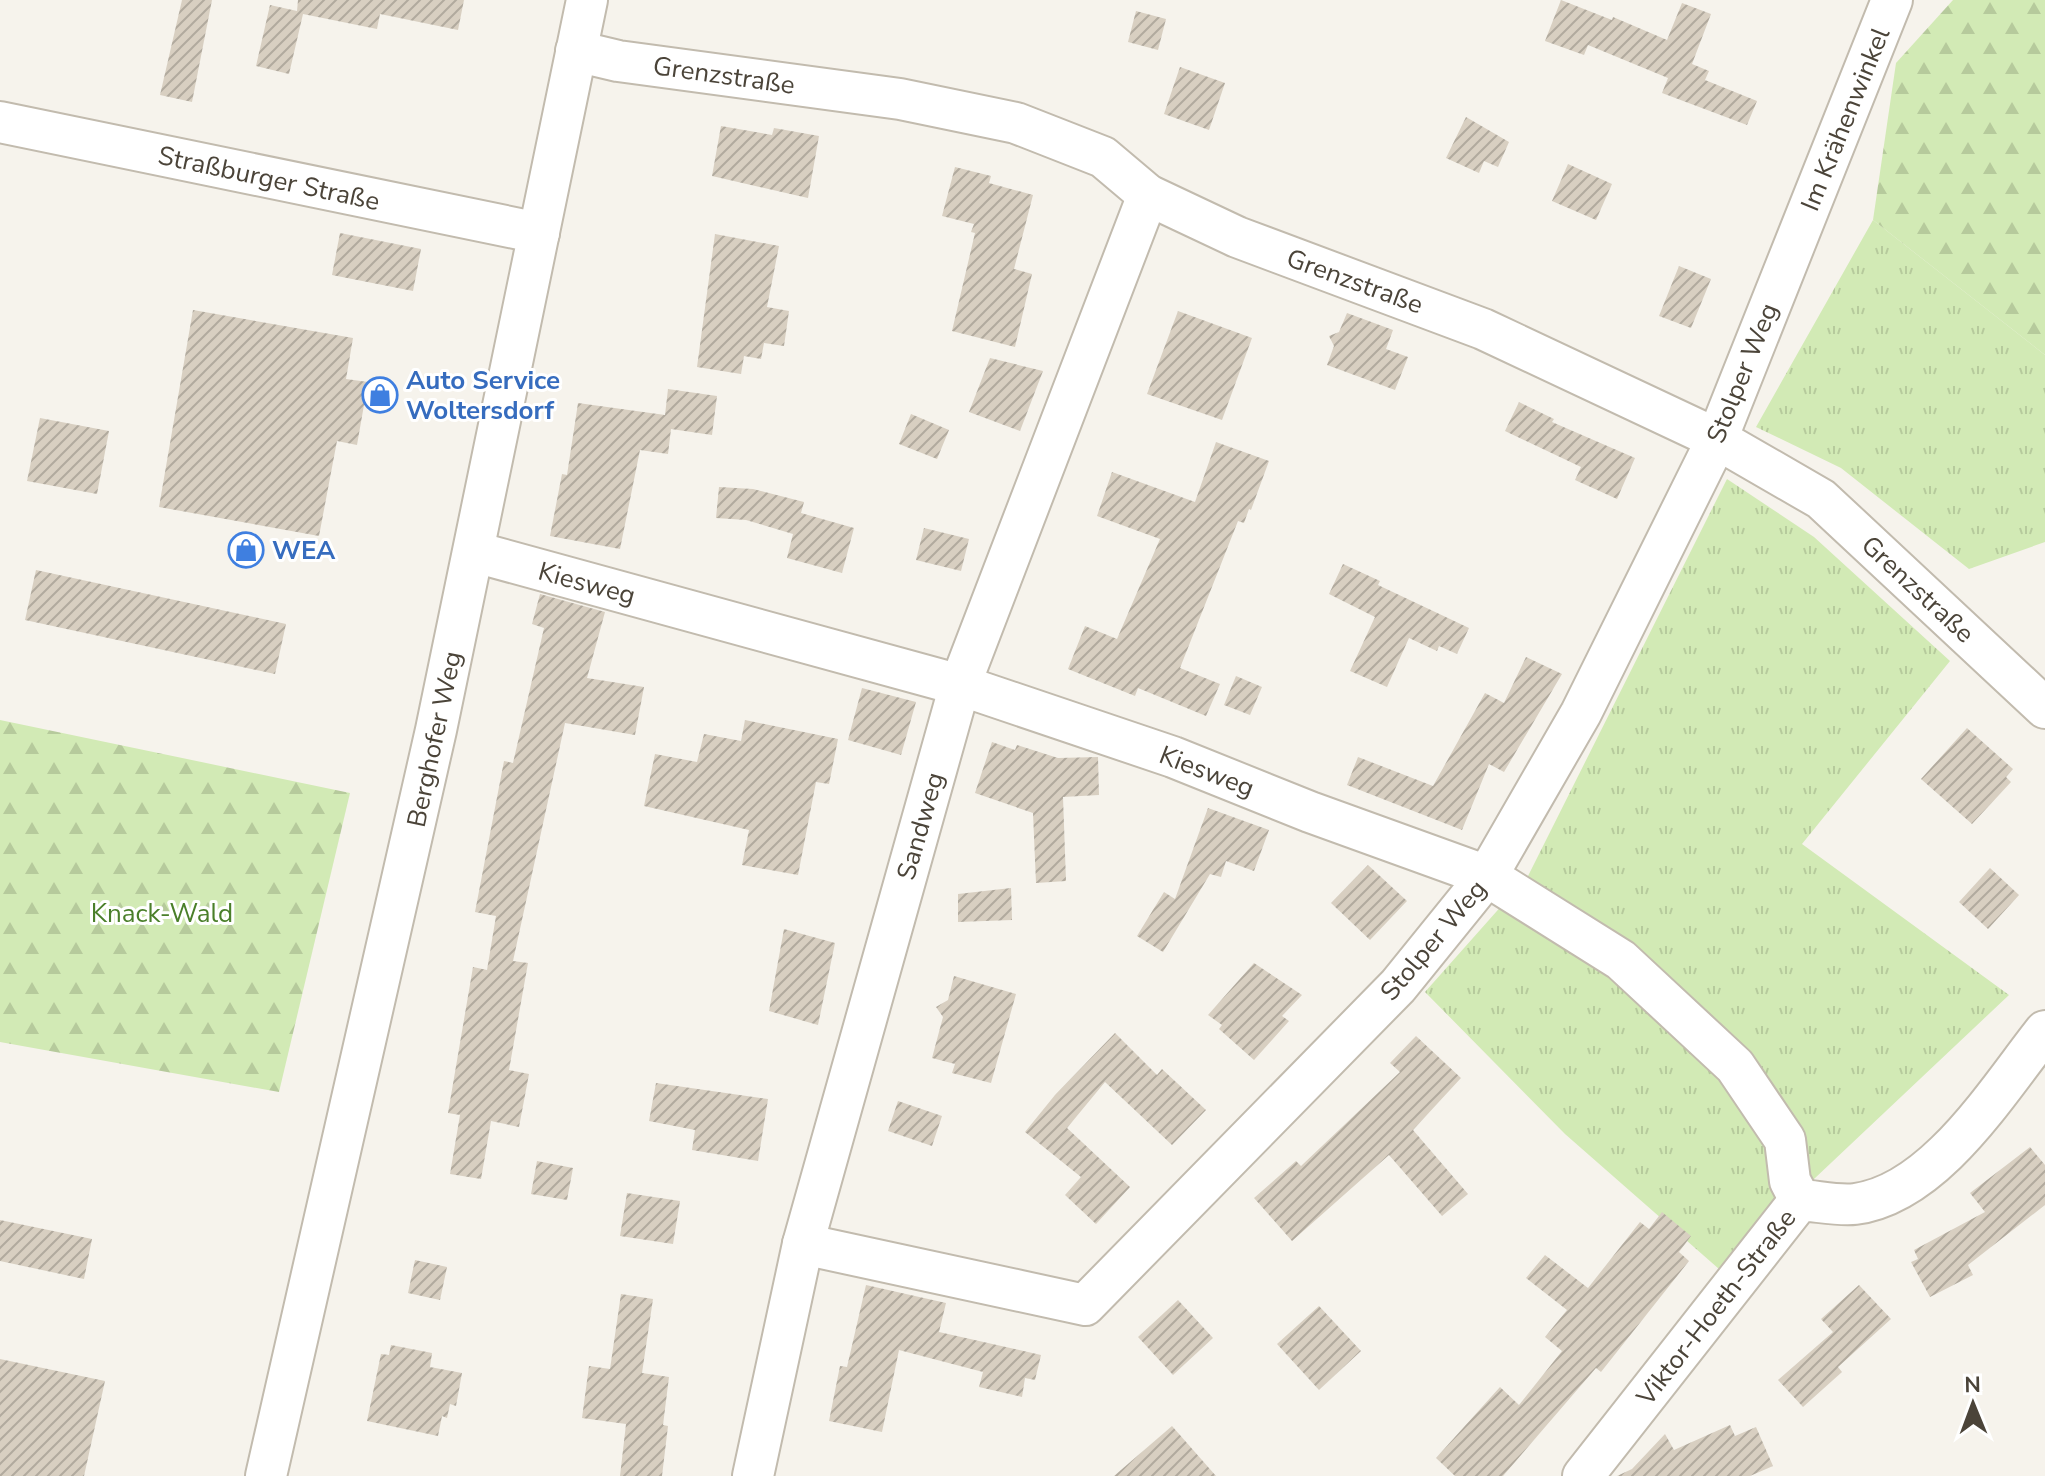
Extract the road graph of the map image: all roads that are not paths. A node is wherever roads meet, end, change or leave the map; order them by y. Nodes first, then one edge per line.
1 (587, 0) edge
2 (1892, 0) edge
3 (576, 51) junction
4 (0, 122) edge
5 (1148, 195) junction
6 (539, 233) junction
7 (1797, 239) joint
8 (1717, 439) junction
9 (475, 552) junction
10 (960, 685) junction
11 (2045, 708) edge
12 (1487, 876) junction
13 (2045, 1031) edge
14 (1800, 1200) junction
15 (803, 1244) junction
16 (266, 1476) edge
17 (753, 1476) edge
18 (1583, 1476) edge

1 - 3 street, Berghofer Weg
2 - 7 street, Im Krähenwinkel
3 - 5 street, Grenzstraße
3 - 6 street, Berghofer Weg
4 - 6 street, Straßburger Straße
5 - 8 street, Grenzstraße
5 - 10 street, Sandweg
6 - 9 street, Berghofer Weg
7 - 8 street, Stolper Weg
8 - 11 street, Grenzstraße
8 - 12 street, Stolper Weg
9 - 10 street, Kiesweg
9 - 16 street, Berghofer Weg
10 - 12 street, Kiesweg
10 - 15 street, Sandweg
12 - 14 street, Kiesweg
12 - 15 street, Stolper Weg
13 - 14 street, Viktor-Hoeth-Straße
14 - 18 street, Viktor-Hoeth-Straße
15 - 17 street, Sandweg

